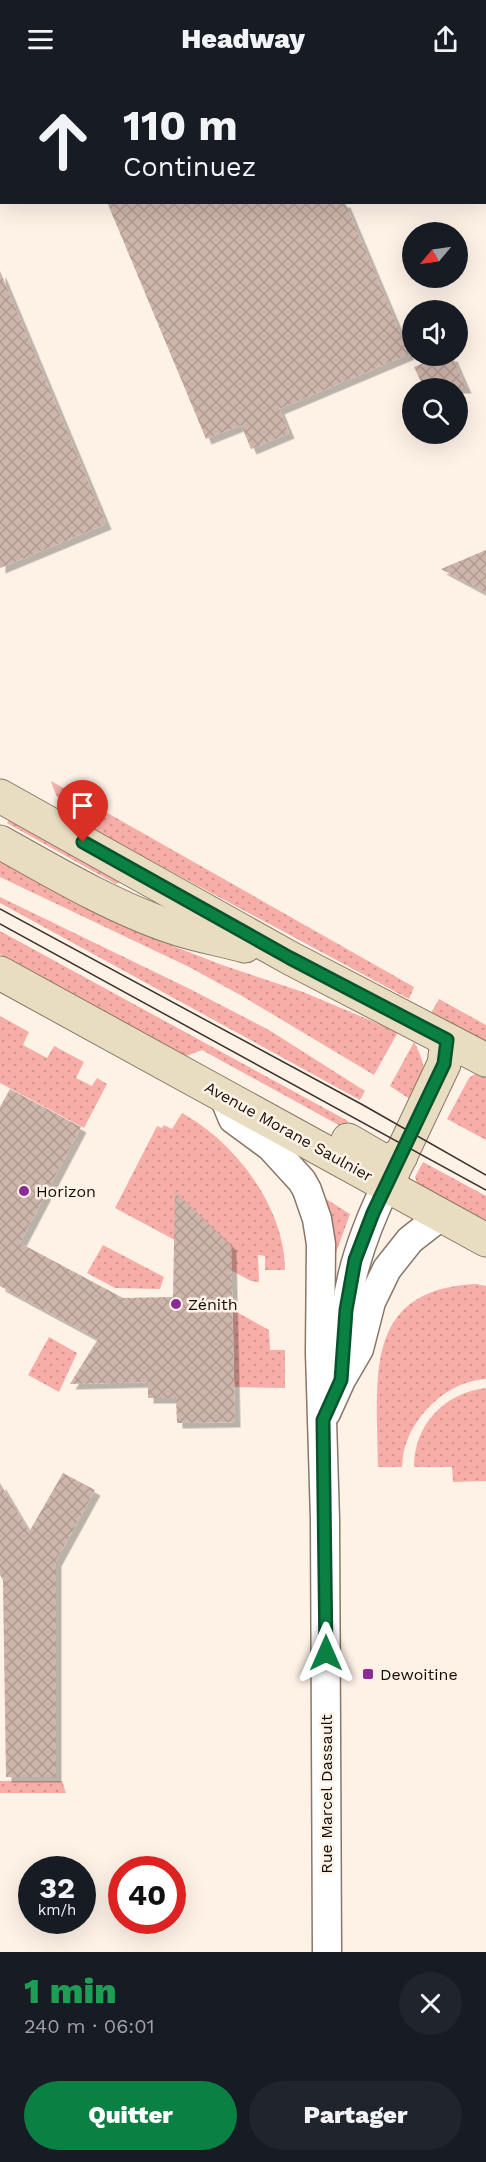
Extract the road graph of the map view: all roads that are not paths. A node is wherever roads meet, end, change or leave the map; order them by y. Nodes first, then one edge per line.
1 (0, 796) edge
2 (0, 843) edge
3 (290, 958) junction
4 (0, 974) edge
5 (447, 1040) junction
6 (486, 1060) edge
7 (191, 1077) junction
8 (223, 1095) junction
9 (401, 1156) junction
10 (386, 1186) junction
11 (442, 1215) junction
12 (486, 1240) edge
13 (341, 1380) junction
14 (323, 1420) junction
15 (327, 1952) edge

1 - 3 main road
2 - 3 main road
3 - 5 main road
4 - 7 main road, Avenue Morane Saulnier
5 - 6 main road
5 - 9 main road, Avenue Morane Saulnier
7 - 8 main road, Avenue Morane Saulnier
7 - 9 main road, Avenue Morane Saulnier
8 - 10 main road, Avenue Morane Saulnier
8 - 14 street, Rue Marcel Dassault
9 - 10 main road, Avenue Morane Saulnier
10 - 11 main road, Avenue Morane Saulnier
10 - 13 street, Rue Marcel Dassault
11 - 12 main road, Avenue Morane Saulnier
11 - 13 street, Rue Marcel Dassault
13 - 14 street, Rue Marcel Dassault
14 - 15 street, Rue Marcel Dassault

